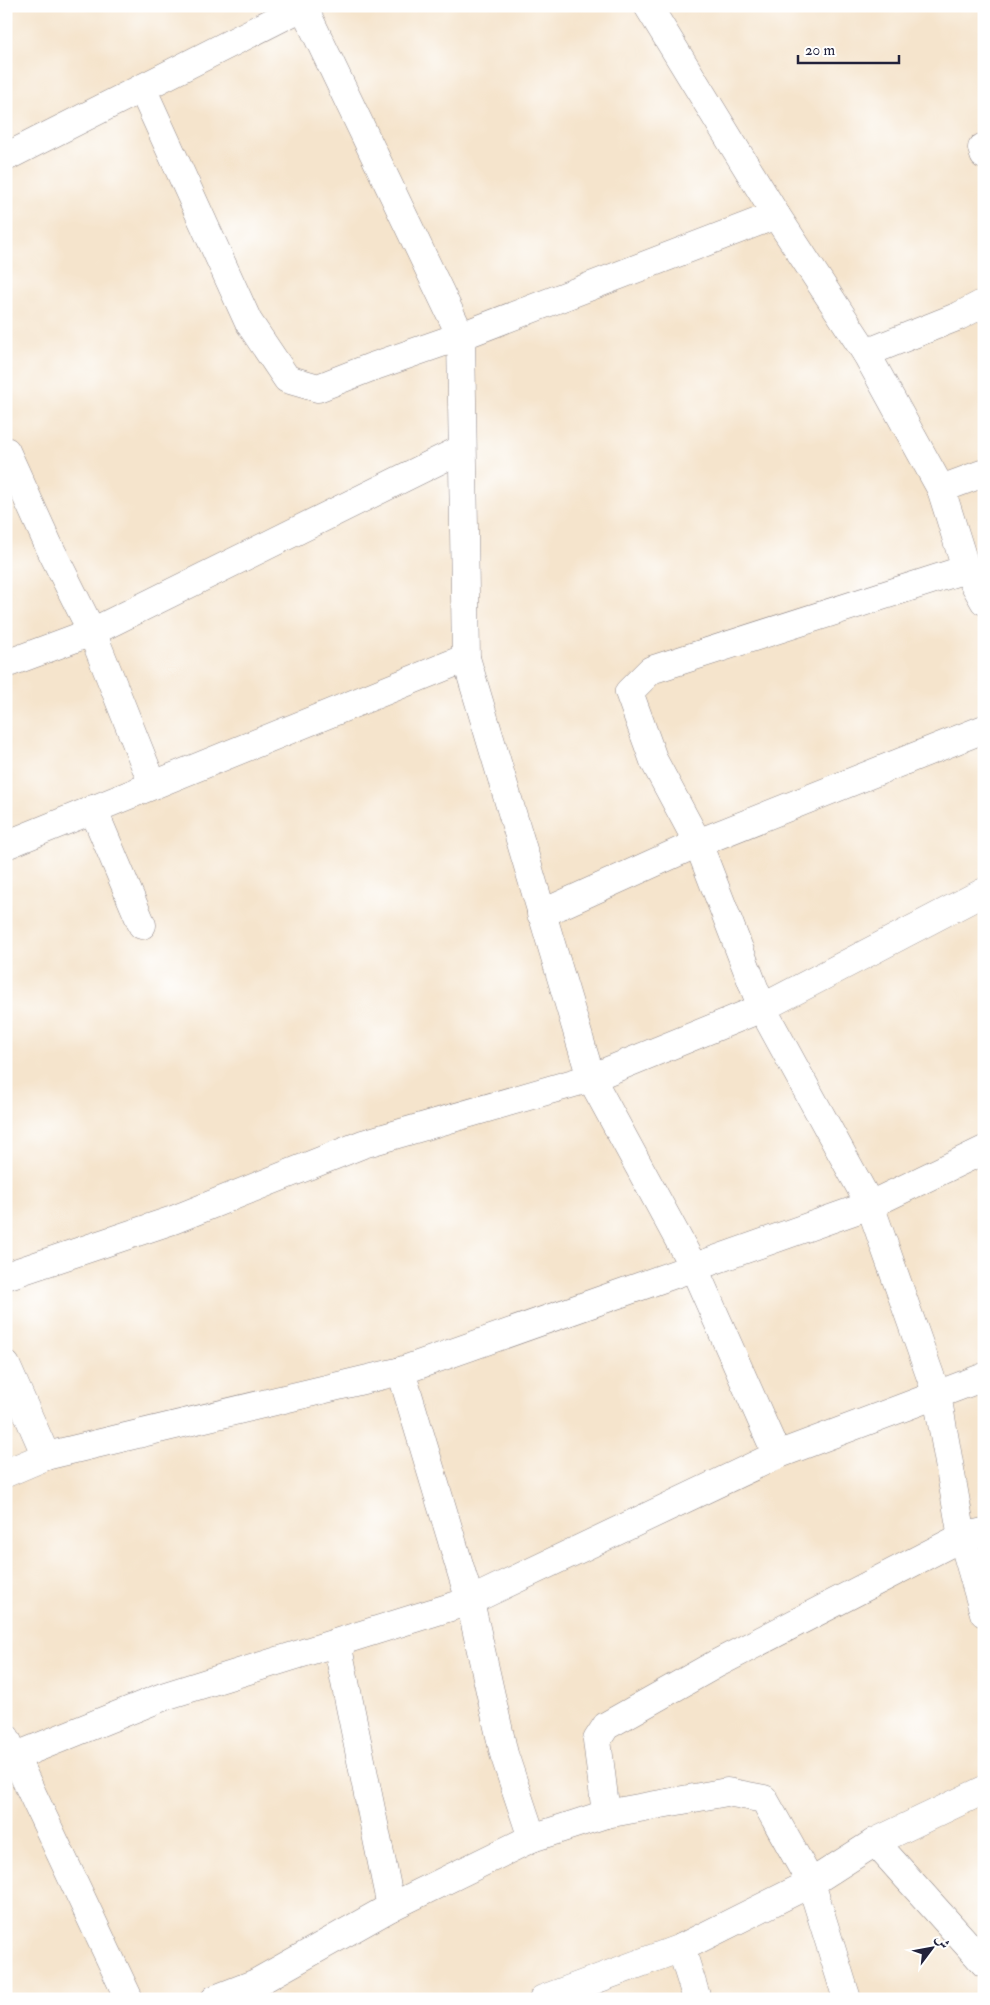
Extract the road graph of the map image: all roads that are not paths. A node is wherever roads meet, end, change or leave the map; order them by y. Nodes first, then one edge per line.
1 (304, 6) edge
2 (648, 6) edge
3 (142, 88) junction
4 (984, 147) edge
5 (984, 154) edge
6 (6, 157) edge
7 (776, 215) junction
8 (984, 303) edge
9 (461, 336) junction
10 (866, 352) junction
11 (462, 449) junction
12 (6, 451) edge
13 (984, 473) edge
14 (941, 489) junction
15 (966, 569) junction
16 (984, 601) edge
17 (92, 632) junction
18 (466, 658) junction
19 (6, 664) edge
20 (984, 729) edge
21 (152, 785) junction
22 (93, 810) junction
23 (698, 843) junction
24 (6, 845) edge
25 (984, 892) edge
26 (541, 914) junction
27 (142, 925) dead end
28 (762, 1008) junction
29 (591, 1078) junction
30 (984, 1150) edge
31 (870, 1205) junction
32 (694, 1268) junction
33 (6, 1276) edge
34 (6, 1364) edge
35 (401, 1371) junction
36 (984, 1377) edge
37 (937, 1395) junction
38 (777, 1455) junction
39 (46, 1456) junction
40 (6, 1473) edge
41 (973, 1535) edge
42 (470, 1601) junction
43 (984, 1614) edge
44 (337, 1643) junction
45 (10, 1748) edge
46 (984, 1790) edge
47 (606, 1814) junction
48 (532, 1838) junction
49 (875, 1842) junction
50 (811, 1883) junction
51 (391, 1907) junction
52 (681, 1948) junction
53 (984, 1963) edge
54 (130, 1999) edge
55 (215, 1999) edge
56 (543, 1999) edge
57 (697, 1999) edge
58 (847, 1999) edge

1 - 3 street
1 - 9 street
2 - 7 street
3 - 6 street
3 - 9 street
4 - 5 street
7 - 9 street
7 - 10 street
8 - 10 street
9 - 11 street
10 - 14 street
11 - 17 street
11 - 18 street
12 - 17 street
13 - 14 street
14 - 15 street
15 - 16 street
15 - 23 street
17 - 19 street
17 - 21 street
18 - 21 street
18 - 26 street
20 - 23 street
21 - 22 street
22 - 24 street
22 - 27 street
23 - 26 street
23 - 28 street
25 - 28 street
26 - 29 street
28 - 29 street
28 - 31 street
29 - 32 street
29 - 33 street
30 - 31 street
31 - 32 street
31 - 37 street
32 - 35 street
32 - 38 street
34 - 39 street
35 - 39 street
35 - 42 street
36 - 37 street
37 - 38 street
37 - 41 street
38 - 42 street
39 - 40 street
41 - 43 street
41 - 47 street
42 - 44 street
42 - 48 street
44 - 45 street
44 - 51 street
45 - 54 street
46 - 49 street
47 - 48 street
47 - 50 street
48 - 51 street
49 - 50 street
49 - 53 street
50 - 52 street
50 - 58 street
51 - 55 street
52 - 56 street
52 - 57 street

